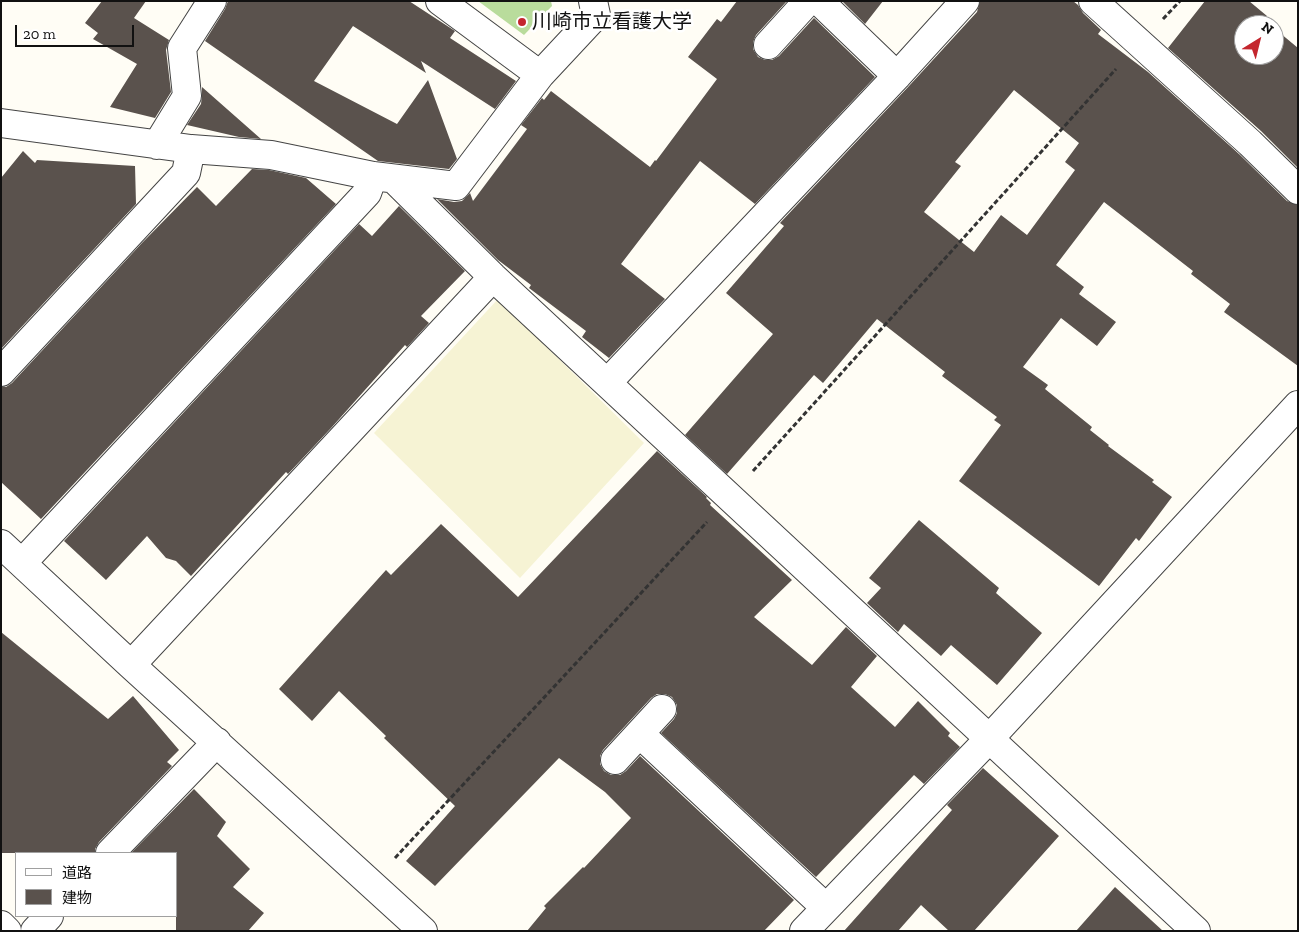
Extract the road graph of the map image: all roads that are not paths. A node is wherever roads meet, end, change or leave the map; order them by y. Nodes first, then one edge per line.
1 (212, 1) edge
2 (440, 1) edge
3 (593, 1) edge
4 (808, 1) edge
5 (819, 1) edge
6 (964, 1) edge
7 (1094, 1) edge
8 (768, 45) dead end
9 (540, 75) junction
10 (897, 76) junction
11 (1, 123) edge
12 (157, 145) junction
13 (191, 149) junction
14 (384, 177) junction
15 (1298, 190) edge
16 (493, 278) junction
17 (1, 372) edge
18 (607, 383) junction
19 (1298, 404) edge
20 (1, 544) edge
21 (22, 563) junction
22 (131, 665) junction
23 (662, 709) dead end
24 (640, 734) junction
25 (989, 739) junction
26 (217, 742) junction
27 (615, 760) dead end
28 (111, 852) edge
29 (825, 907) junction
30 (48, 917) edge
31 (1, 925) edge
32 (7, 931) edge
33 (35, 931) edge
34 (423, 931) edge
35 (804, 931) edge
36 (1196, 931) edge

1 - 12 street
2 - 9 street
3 - 9 street
4 - 8 street
5 - 10 street
6 - 10 street
7 - 15 street
9 - 14 street
10 - 18 street
11 - 12 street
12 - 13 street
13 - 14 street
13 - 17 street
14 - 16 street
14 - 21 street
16 - 18 street
16 - 22 street
18 - 25 street
19 - 25 street
20 - 21 street
21 - 22 street
22 - 26 street
23 - 24 street
24 - 27 street
24 - 29 street
25 - 29 street
25 - 36 street
26 - 28 street
26 - 34 street
29 - 35 street
30 - 33 street
31 - 32 street

